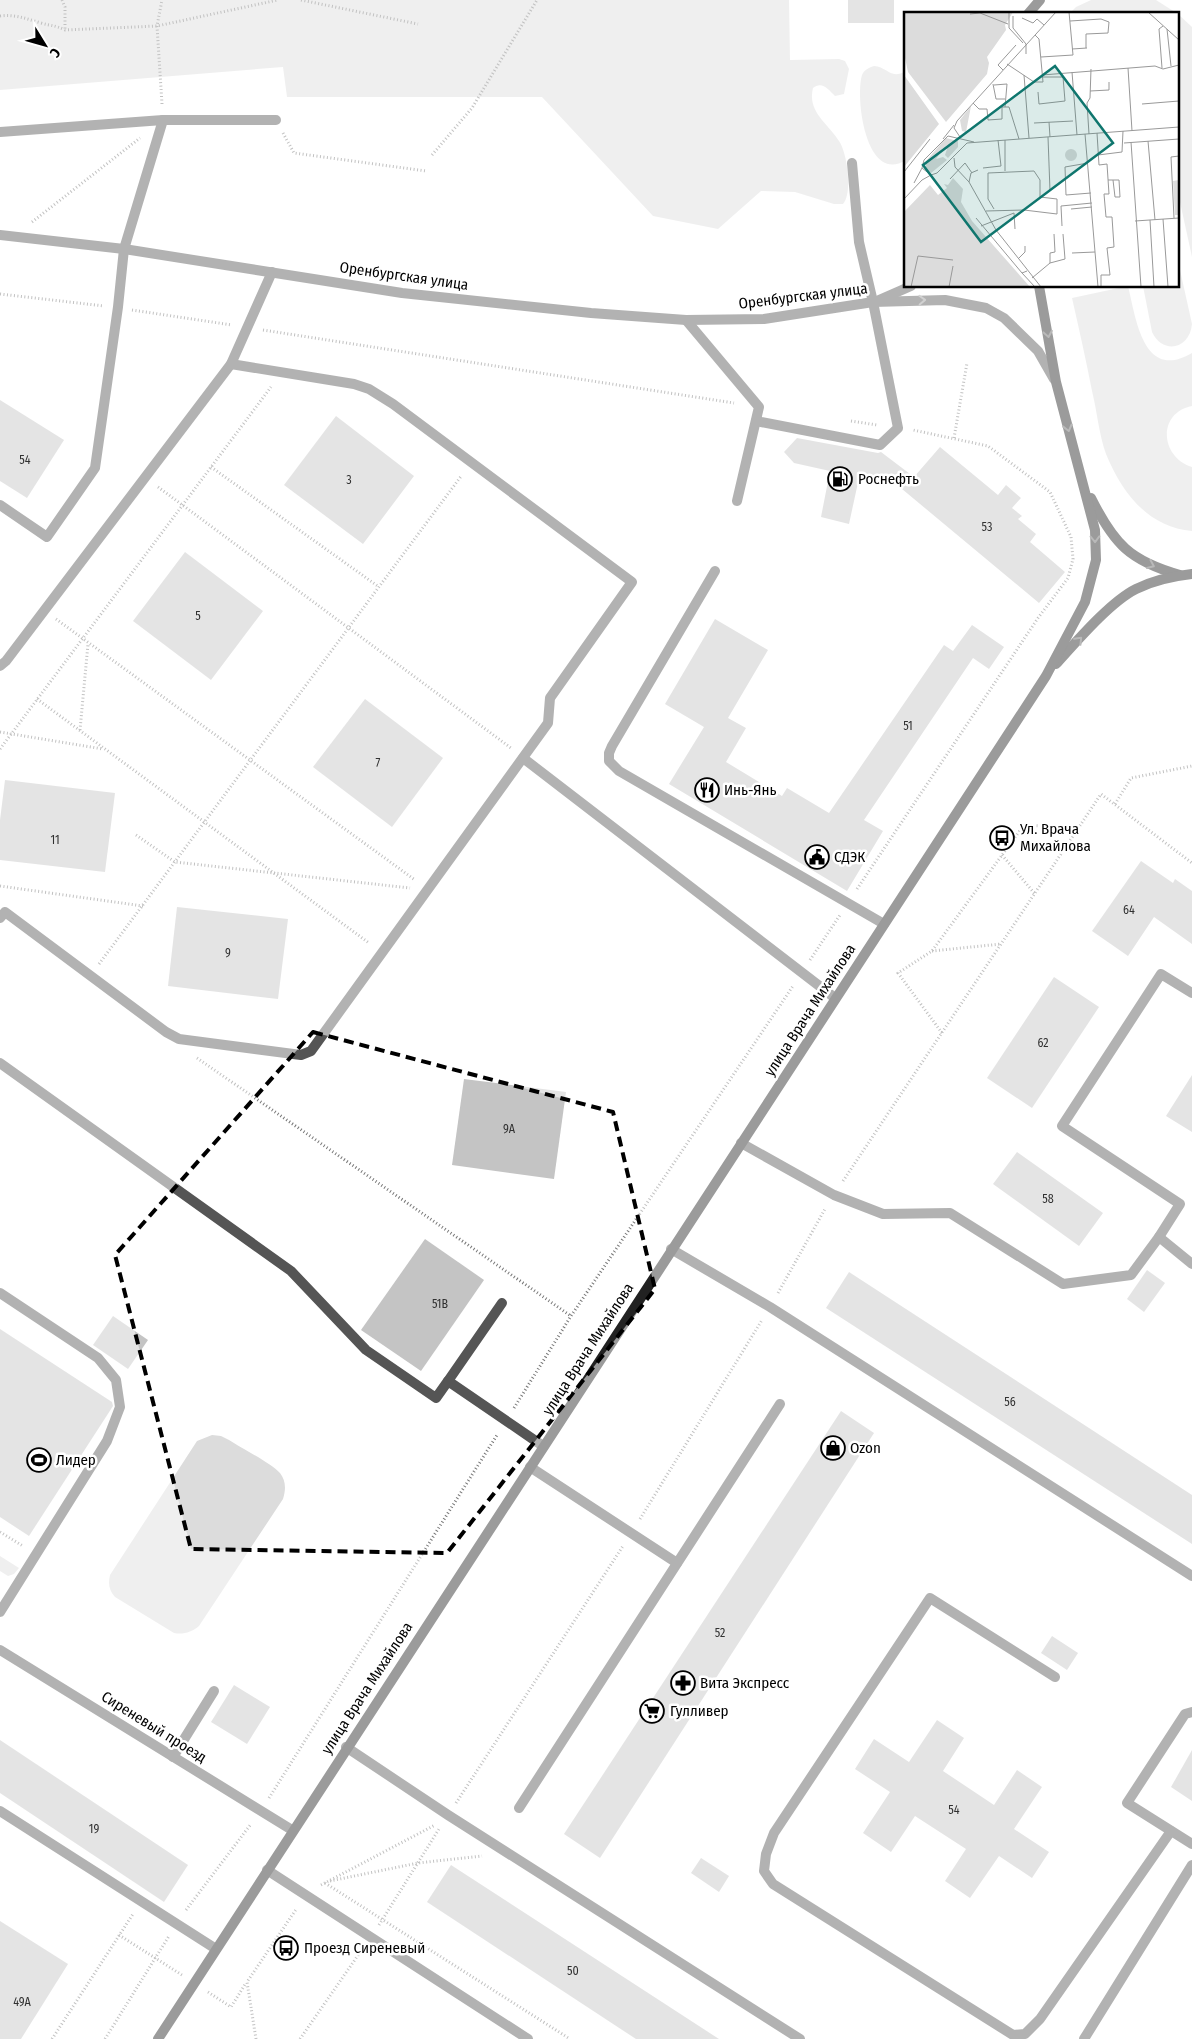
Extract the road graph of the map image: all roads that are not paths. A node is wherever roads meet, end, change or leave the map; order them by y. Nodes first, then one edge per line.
1 (1039, 0) edge
2 (1030, 12) edge
3 (163, 120) junction
4 (276, 120) road end
5 (0, 132) edge
6 (852, 163) dead end
7 (0, 235) edge
8 (124, 249) junction
9 (272, 272) junction
10 (906, 288) edge
11 (1039, 288) edge
12 (873, 302) junction
13 (686, 320) junction
14 (231, 364) junction
15 (1056, 382) junction
16 (756, 421) junction
17 (1080, 475) junction
18 (737, 501) dead end
19 (0, 504) edge
20 (715, 571) dead end
21 (1192, 574) edge
22 (1180, 575) junction
23 (0, 666) edge
24 (1046, 676) junction
25 (523, 758) junction
26 (0, 918) edge
27 (884, 924) junction
28 (1192, 994) edge
29 (835, 998) junction
30 (0, 1063) edge
31 (740, 1143) junction
32 (1159, 1237) junction
33 (671, 1250) junction
34 (1192, 1264) edge
35 (0, 1293) edge
36 (502, 1303) dead end
37 (448, 1381) junction
38 (780, 1404) dead end
39 (543, 1446) junction
40 (530, 1467) junction
41 (678, 1563) junction
42 (1192, 1576) edge
43 (0, 1612) edge
44 (0, 1650) edge
45 (1054, 1677) dead end
46 (214, 1691) dead end
47 (1192, 1712) edge
48 (346, 1747) junction
49 (173, 1756) junction
50 (519, 1808) dead end
51 (0, 1811) edge
52 (292, 1830) junction
53 (1171, 1830) junction
54 (1192, 1844) edge
55 (1192, 1865) edge
56 (267, 1870) junction
57 (216, 1948) junction
58 (158, 2039) edge
59 (528, 2039) edge
60 (800, 2039) edge
61 (1084, 2039) edge

1 - 2 main road
3 - 4 street
3 - 5 street
3 - 8 street
6 - 12 street
7 - 8 street, Оренбургская улица
8 - 9 street, Оренбургская улица
8 - 19 street
9 - 13 street, Оренбургская улица
9 - 14 street
10 - 12 street
11 -> 15 main road
12 - 13 street, Оренбургская улица
12 -> 15 street, Оренбургская улица
12 - 16 street
13 - 16 street
14 - 23 street
14 - 25 street
15 -> 17 main road, Оренбургская улица
16 - 18 street
17 -> 22 main road
17 -> 24 main road, Оренбургская улица
20 - 27 street
21 - 22 main road
24 -> 22 main road
24 - 27 main road, улица Врача Михайлова
25 - 26 street
25 - 29 street
27 - 29 main road, улица Врача Михайлова
28 - 32 street
29 - 31 main road, улица Врача Михайлова
30 - 37 street
31 - 32 street
31 - 33 main road, улица Врача Михайлова
32 - 34 street
33 - 39 main road, улица Врача Михайлова
33 - 42 street
35 - 43 street
36 - 37 street
37 - 39 street
38 - 41 street
39 - 40 main road, улица Врача Михайлова
40 - 41 street
40 - 48 main road, улица Врача Михайлова
41 - 50 street
44 - 49 street, Сиреневый проезд
45 - 53 street
46 - 49 street
47 - 53 street
48 - 52 main road, улица Врача Михайлова
48 - 60 street
49 - 52 street, Сиреневый проезд
51 - 57 street
52 - 56 main road, улица Врача Михайлова
53 - 54 street
55 - 61 street
56 - 57 main road, улица Врача Михайлова
56 - 59 street
57 - 58 main road, улица Врача Михайлова

